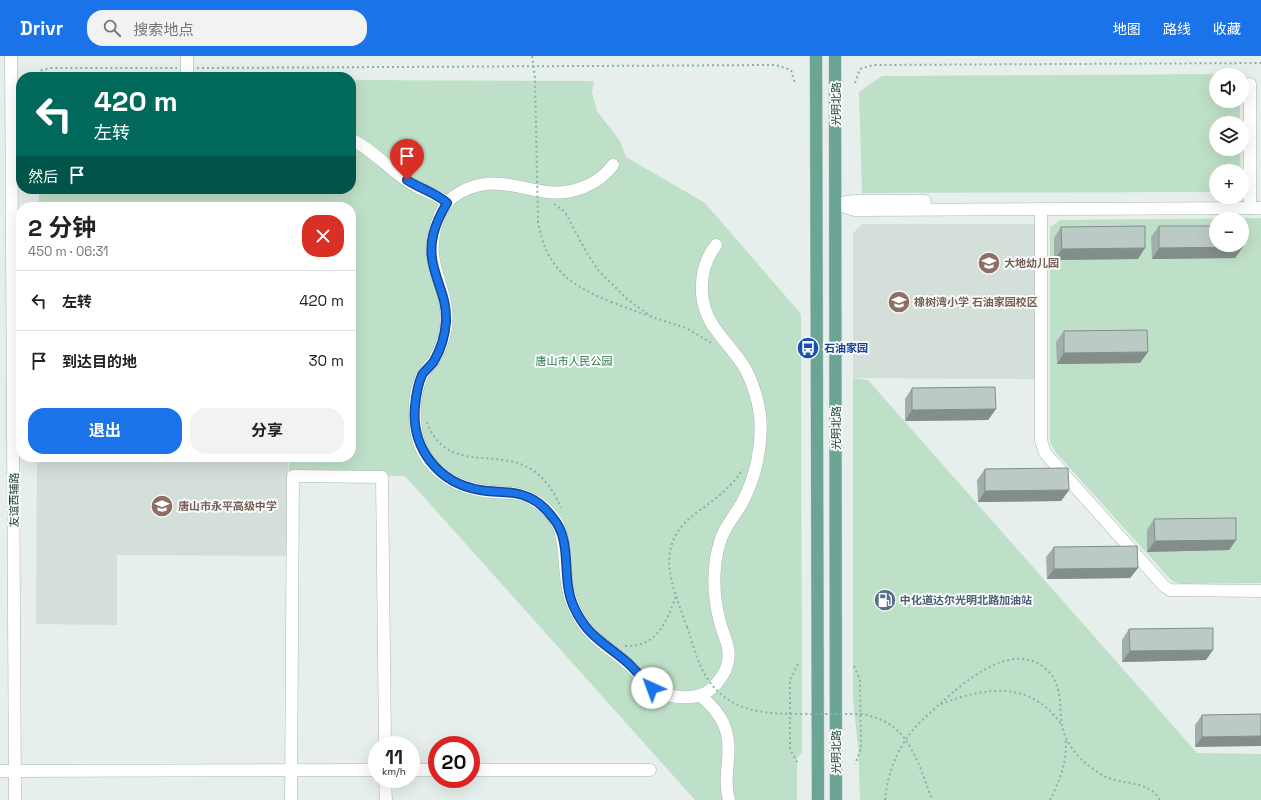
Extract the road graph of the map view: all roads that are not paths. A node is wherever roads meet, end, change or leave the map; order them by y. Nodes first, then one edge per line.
1 (11, 56) edge
2 (816, 56) edge
3 (835, 56) edge
4 (1250, 84) dead end
5 (356, 141) edge
6 (613, 165) dead end
7 (447, 203) junction
8 (836, 204) junction
9 (1256, 204) edge
10 (1042, 209) junction
11 (716, 245) dead end
12 (16, 306) edge
13 (16, 462) edge
14 (1261, 591) edge
15 (700, 695) junction
16 (385, 736) edge
17 (292, 770) junction
18 (368, 770) edge
19 (480, 770) edge
20 (650, 770) dead end
21 (0, 771) edge
22 (15, 771) junction
23 (385, 788) edge
24 (15, 800) edge
25 (291, 800) edge
26 (386, 800) edge
27 (729, 800) edge
28 (818, 800) edge
29 (836, 800) edge

1 - 12 street, 友谊西辅路
2 - 28 main road, 光明北路
3 - 8 main road, 光明北路
4 - 9 street
5 - 7 street
6 - 7 street
7 - 15 street
8 - 9 street
8 - 10 street
8 - 29 main road, 光明北路
9 - 10 street
10 - 14 street
11 - 15 street
13 - 22 street, 友谊西辅路
15 - 27 street
16 - 17 street
17 - 18 street
17 - 22 street
17 - 25 street
19 - 20 street
21 - 22 street
22 - 24 street, 友谊西辅路
23 - 26 street

